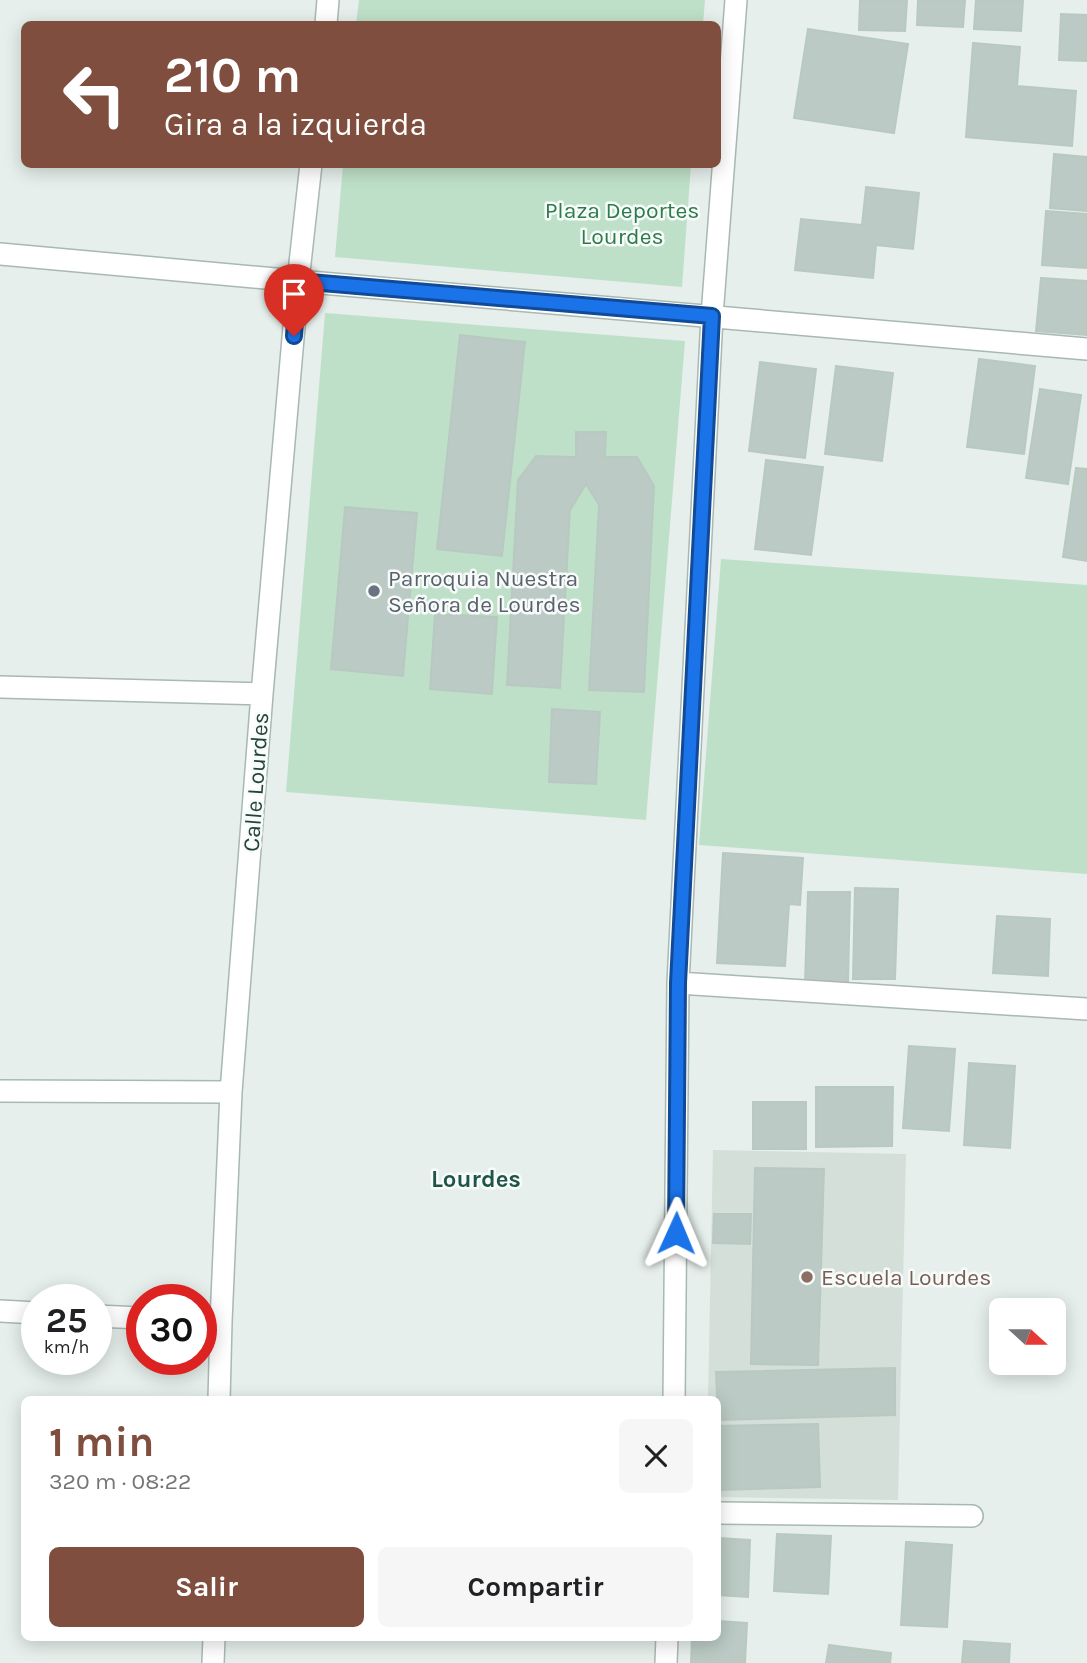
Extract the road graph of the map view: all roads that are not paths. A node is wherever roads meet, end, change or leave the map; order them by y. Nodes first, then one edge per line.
1 (328, 0) edge
2 (736, 0) edge
3 (326, 21) edge
4 (311, 168) edge
5 (0, 254) edge
6 (298, 281) junction
7 (712, 316) junction
8 (1087, 349) edge
9 (0, 687) edge
10 (262, 694) junction
11 (678, 983) junction
12 (1087, 1009) edge
13 (0, 1091) edge
14 (231, 1092) junction
15 (214, 1284) edge
16 (0, 1311) edge
17 (21, 1312) edge
18 (216, 1375) edge
19 (219, 1396) edge
20 (674, 1396) edge
21 (721, 1513) edge
22 (972, 1516) dead end
23 (214, 1641) edge
24 (667, 1641) edge
25 (213, 1663) edge
26 (666, 1663) edge

1 - 3 street
2 - 7 street
4 - 6 street, Calle Lourdes
5 - 6 street
6 - 7 street
6 - 10 street, Calle Lourdes
7 - 8 street
7 - 11 street
9 - 10 street
10 - 14 street, Calle Lourdes
11 - 12 street
11 - 20 street
13 - 14 street
14 - 15 street, Calle Lourdes
16 - 17 street
18 - 19 street, Calle Lourdes
21 - 22 street
23 - 25 street
24 - 26 street

